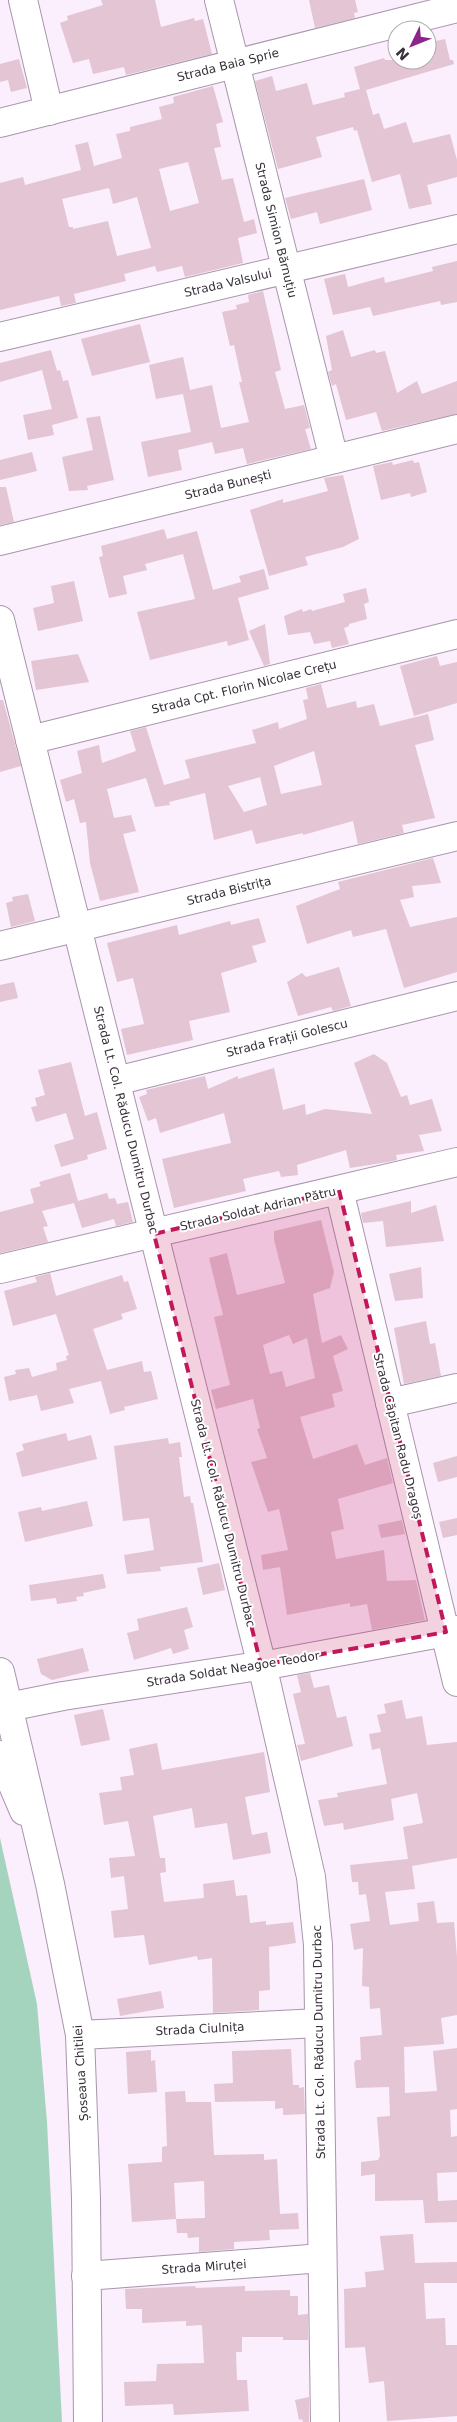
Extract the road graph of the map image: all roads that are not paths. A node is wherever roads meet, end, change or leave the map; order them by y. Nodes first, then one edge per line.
1 (23, 0) edge
2 (218, 0) edge
3 (457, 8) edge
4 (235, 64) junction
5 (49, 111) junction
6 (0, 123) edge
7 (457, 229) edge
8 (286, 270) junction
9 (0, 337) edge
10 (457, 429) edge
11 (334, 459) junction
12 (0, 541) edge
13 (0, 620) edge
14 (457, 634) edge
15 (30, 740) junction
16 (457, 836) edge
17 (78, 927) junction
18 (0, 946) edge
19 (457, 996) edge
20 (116, 1081) junction
21 (457, 1162) edge
22 (339, 1190) junction
23 (154, 1234) junction
24 (0, 1269) edge
25 (457, 1388) edge
26 (390, 1403) junction
27 (451, 1631) edge
28 (261, 1665) junction
29 (0, 1672) edge
30 (457, 1682) edge
31 (3, 1708) edge
32 (0, 1755) edge
33 (43, 1858) junction
34 (319, 2024) junction
35 (80, 2035) junction
36 (322, 2258) junction
37 (86, 2276) junction
38 (88, 2422) edge
39 (325, 2422) edge

1 - 5 street
2 - 4 street, Strada Simion Bărnuțiu
3 - 4 street, Strada Baia Sprie
4 - 5 street, Strada Baia Sprie
4 - 8 street, Strada Simion Bărnuțiu
5 - 6 street, Strada Baia Sprie
7 - 8 street, Strada Valsului
8 - 9 street, Strada Valsului
8 - 11 street, Strada Simion Bărnuțiu
10 - 11 street, Strada Bunești
11 - 12 street, Strada Bunești
13 - 15 street, Strada Lt. Col. Răducu Dumitru Durbac
14 - 15 street, Strada Cpt. Florin Nicolae Crețu
15 - 17 street, Strada Lt. Col. Răducu Dumitru Durbac
16 - 17 street, Strada Bistrița
17 - 18 street, Strada Bistrița
17 - 20 street, Strada Lt. Col. Răducu Dumitru Durbac
19 - 20 street, Strada Frații Golescu
20 - 23 street, Strada Lt. Col. Răducu Dumitru Durbac
21 - 22 street, Strada Soldat Adrian Pătru
22 - 23 street, Strada Soldat Adrian Pătru
22 - 26 street, Strada Căpitan Radu Dragoș
23 - 24 street, Strada Soldat Adrian Pătru
23 - 28 street, Strada Lt. Col. Răducu Dumitru Durbac
25 - 26 street
26 - 27 street, Strada Căpitan Radu Dragoș
27 - 28 street, Strada Soldat Neagoe Teodor
27 - 30 street, Strada Căpitan Radu Dragoș
28 - 31 street, Strada Soldat Neagoe Teodor
28 - 34 street, Strada Lt. Col. Răducu Dumitru Durbac
29 - 31 street, Șoseaua Chitilei
31 - 33 street, Șoseaua Chitilei
32 - 33 street
33 - 35 street, Șoseaua Chitilei
34 - 35 street, Strada Ciulnița
34 - 36 street, Strada Lt. Col. Răducu Dumitru Durbac
35 - 37 street, Șoseaua Chitilei
36 - 37 street, Strada Miruței
36 - 39 street, Strada Lt. Col. Răducu Dumitru Durbac
37 - 38 street, Șoseaua Chitilei

